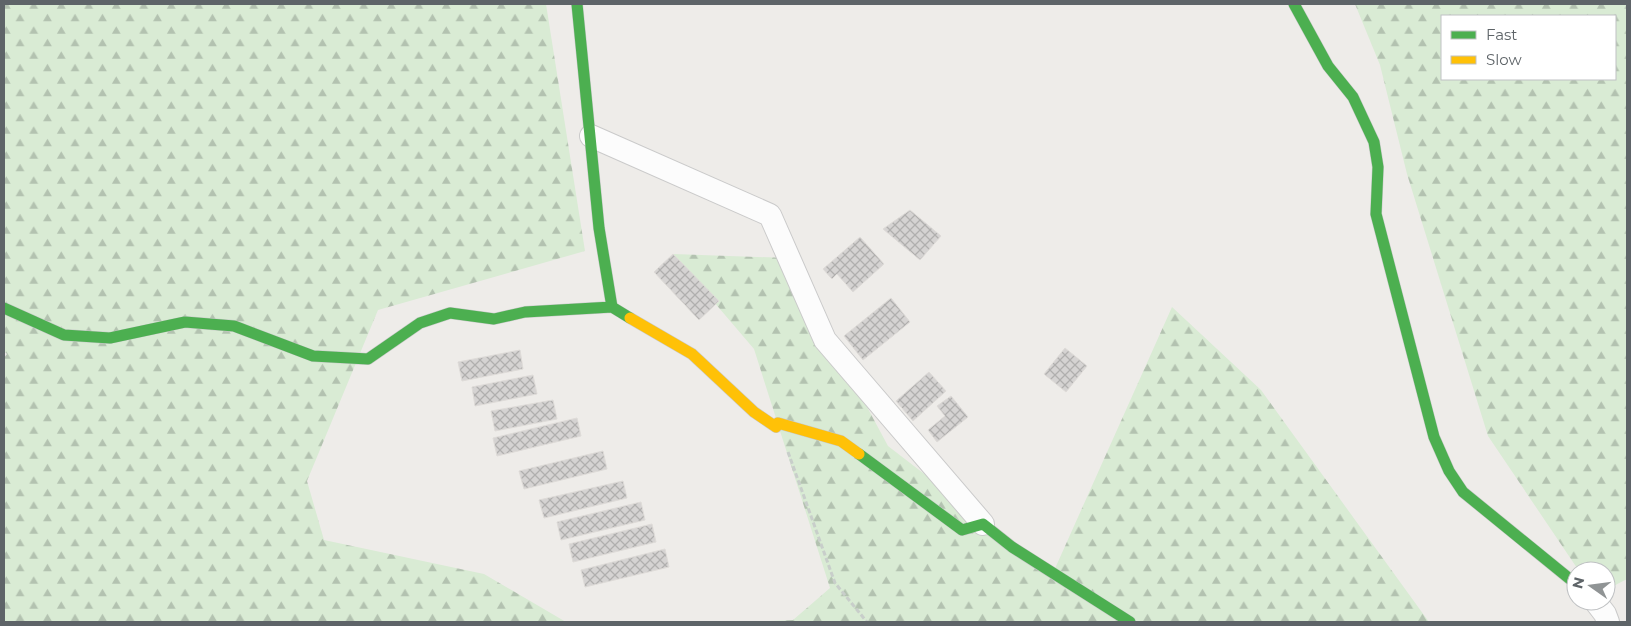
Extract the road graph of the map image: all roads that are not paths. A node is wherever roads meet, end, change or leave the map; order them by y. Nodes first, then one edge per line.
1 (577, 4) edge
2 (1294, 4) edge
3 (590, 136) junction
4 (612, 307) junction
5 (4, 308) edge
6 (983, 524) junction
7 (1566, 576) edge
8 (1130, 622) edge

1 - 3 street
2 - 7 street
3 - 4 street
3 - 6 street
4 - 5 street
4 - 6 street
6 - 8 street

